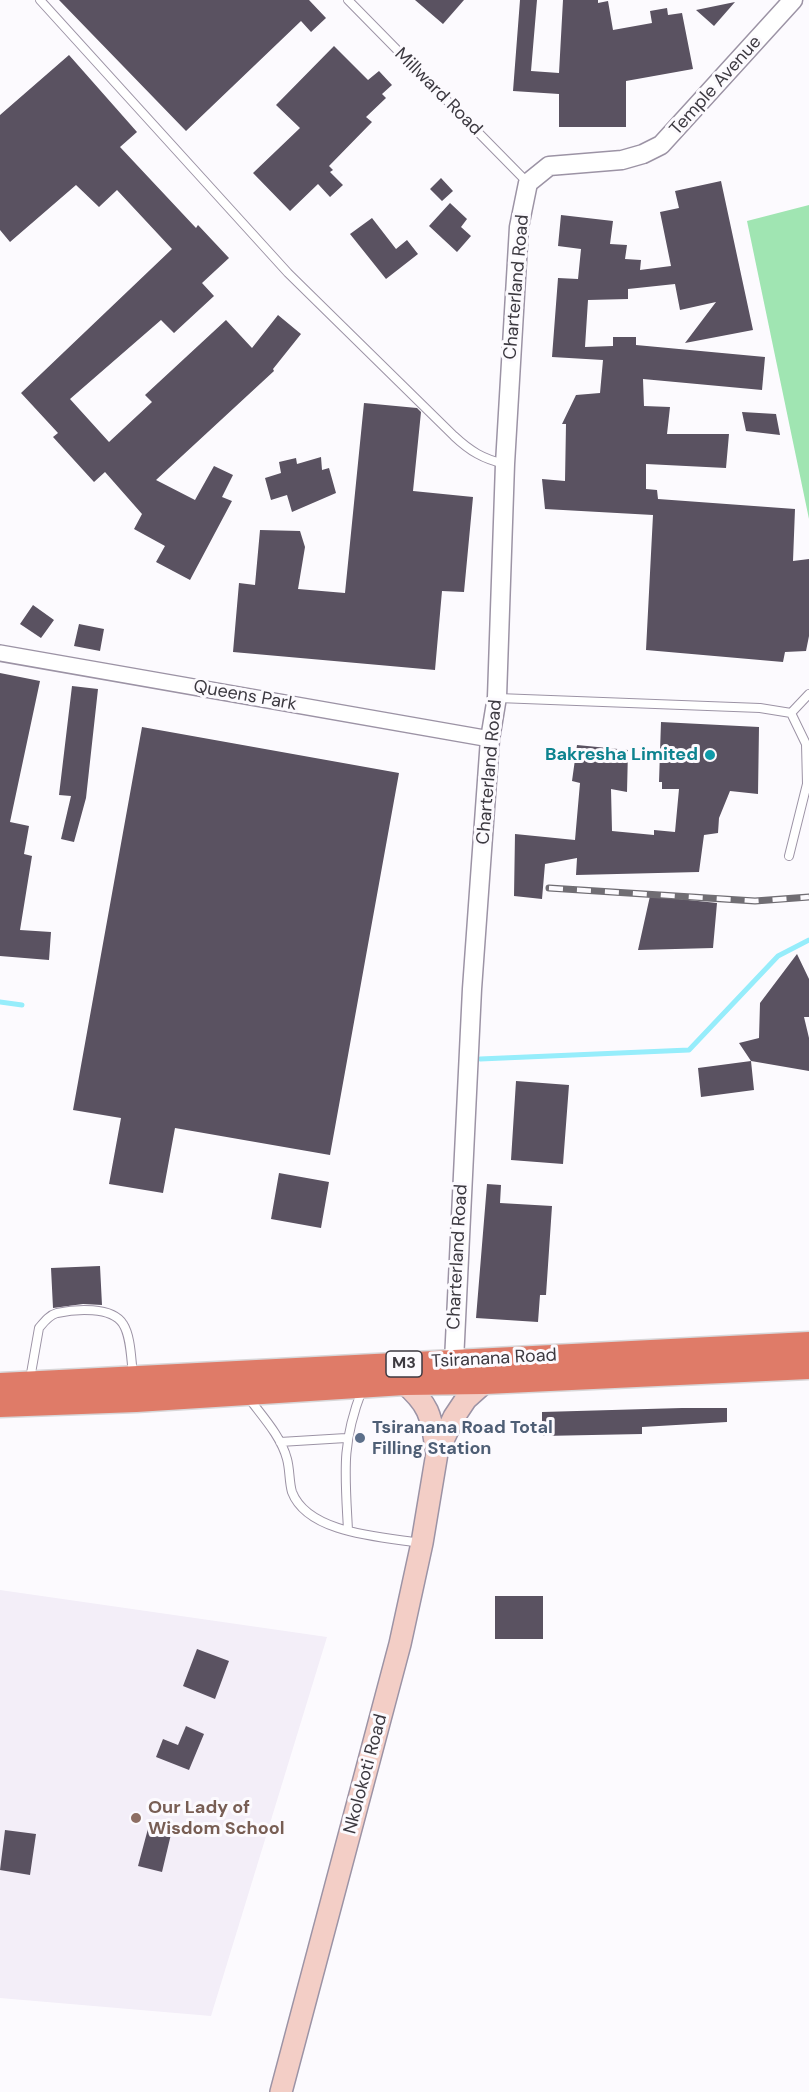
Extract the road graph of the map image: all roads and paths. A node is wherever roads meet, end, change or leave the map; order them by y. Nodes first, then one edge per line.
1 (40, 0) edge
2 (348, 0) edge
3 (793, 0) edge
4 (528, 183) junction
5 (505, 464) junction
6 (0, 652) edge
7 (809, 694) edge
8 (497, 698) junction
9 (791, 713) junction
10 (490, 739) junction
11 (789, 856) dead end
12 (809, 1344) edge
13 (454, 1361) junction
14 (809, 1367) edge
15 (134, 1379) junction
16 (485, 1382) junction
17 (30, 1383) junction
18 (404, 1383) junction
19 (0, 1385) edge
20 (364, 1385) junction
21 (245, 1393) junction
22 (0, 1405) edge
23 (346, 1438) junction
24 (280, 1442) junction
25 (437, 1453) junction
26 (348, 1530) junction
27 (422, 1543) junction
28 (281, 2092) edge

1 - 5 lane
2 - 4 lane, Millward Road
3 - 4 street, Temple Avenue
4 - 5 street, Charterland Road
5 - 8 street, Charterland Road
6 - 10 street, Queens Park
7 - 9 lane
8 - 9 lane
8 - 10 street, Charterland Road
9 - 11 lane
10 - 13 street, Charterland Road
12 - 13 highway, Tsiranana Road / M3
13 - 15 highway, Tsiranana Road / M3
14 - 16 highway, Tsiranana Road / M3
15 - 17 highway, Tsiranana Road / M3
15 - 17 lane
16 - 18 highway, Tsiranana Road / M3
16 - 25 main road, Nkolokoti Road
17 - 19 highway, Tsiranana Road / M3
18 - 20 highway, Tsiranana Road / M3
18 - 25 main road, Nkolokoti Road
20 - 21 highway, Tsiranana Road / M3
20 - 23 lane
21 - 22 highway, Tsiranana Road / M3
21 - 24 lane
23 - 24 lane
23 - 26 lane
24 - 26 lane
25 - 27 main road, Nkolokoti Road
26 - 27 lane
27 - 28 main road, Nkolokoti Road

